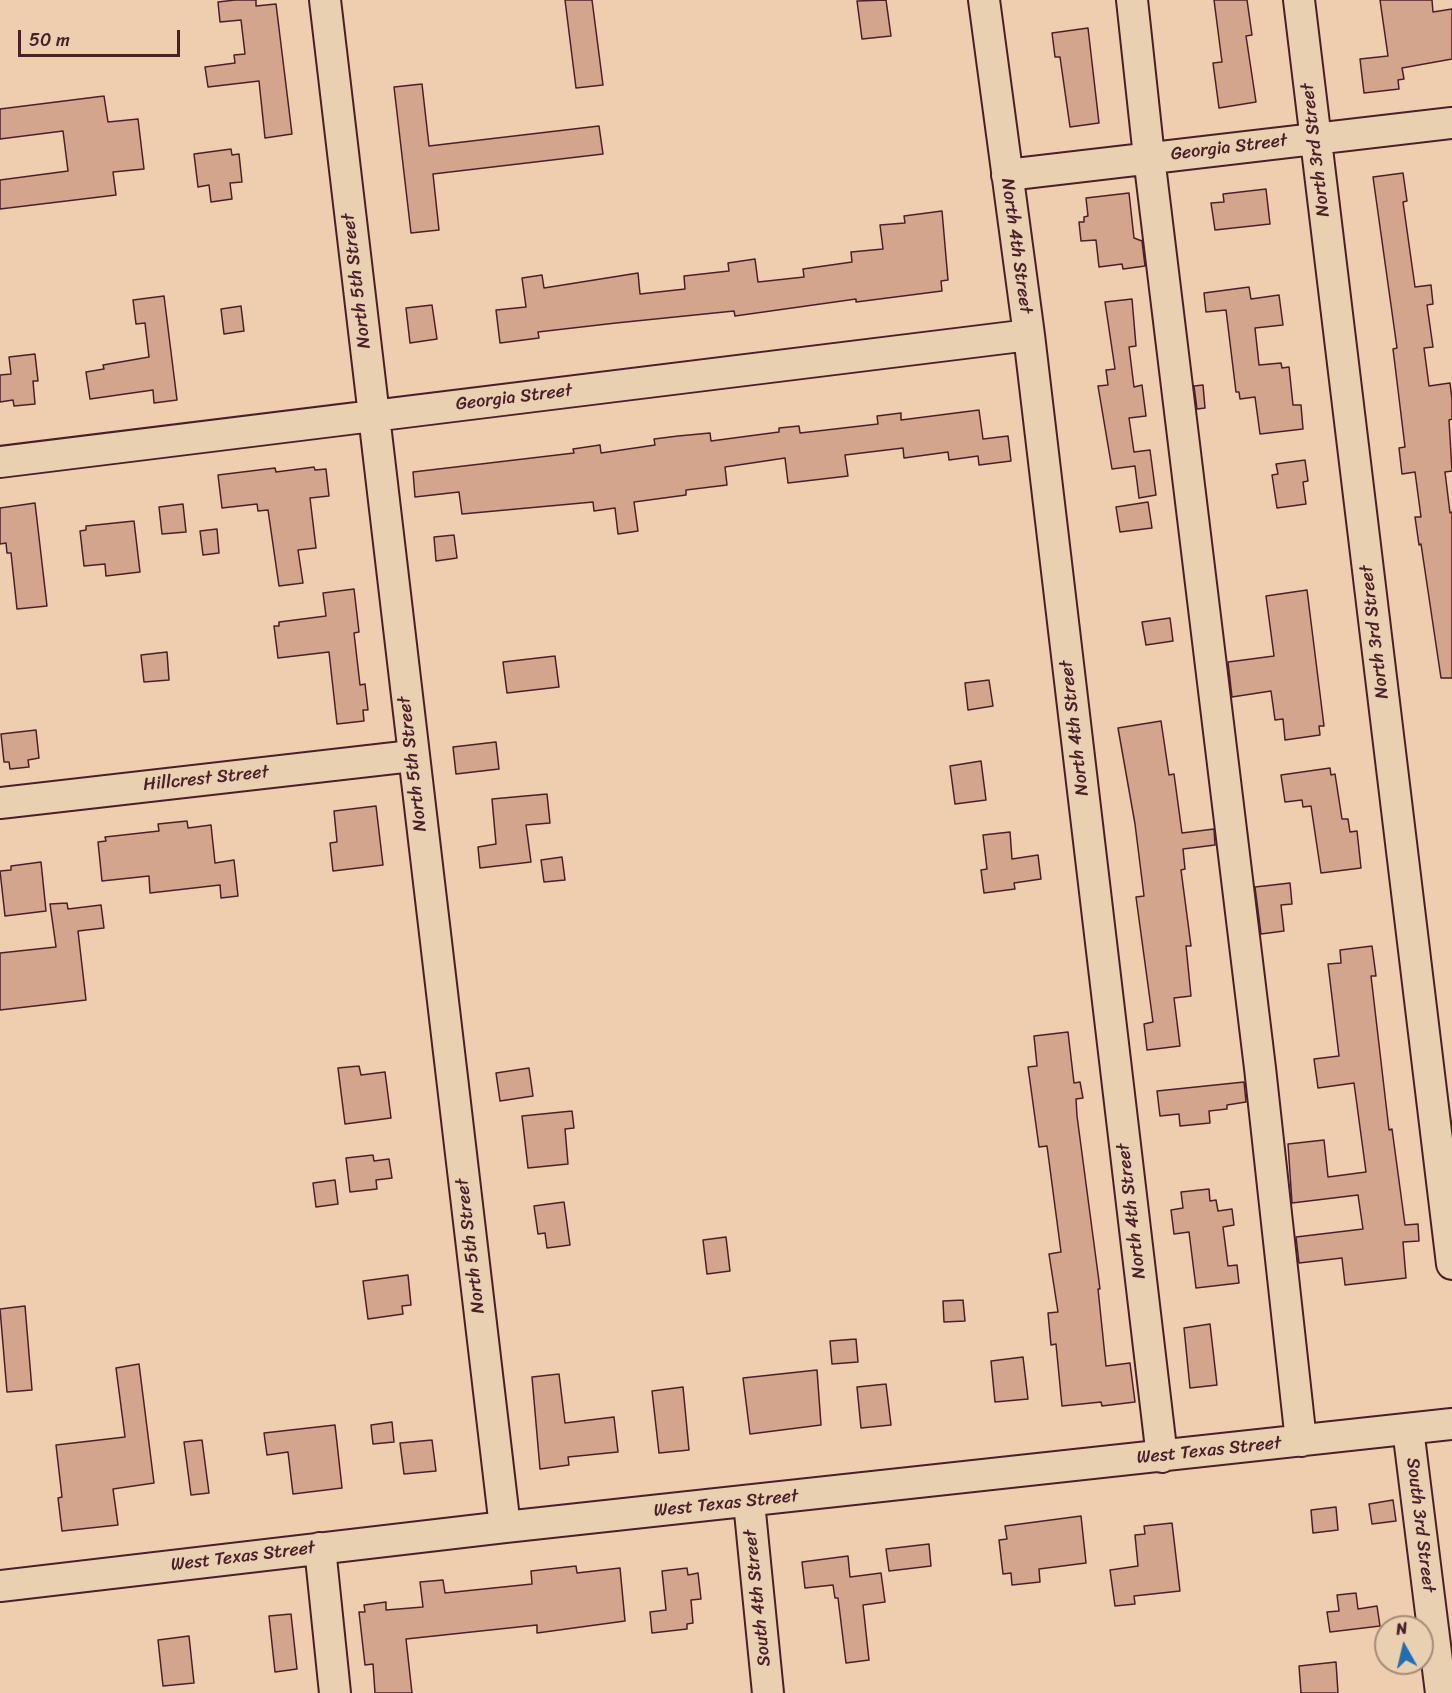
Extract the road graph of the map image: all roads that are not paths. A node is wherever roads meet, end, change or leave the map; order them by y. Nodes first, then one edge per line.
1 (325, 0) edge
2 (984, 0) edge
3 (1132, 0) edge
4 (1299, 0) edge
5 (1452, 123) edge
6 (1314, 138) junction
7 (1149, 157) junction
8 (1007, 175) junction
9 (1029, 335) junction
10 (373, 415) junction
11 (0, 462) edge
12 (412, 756) junction
13 (0, 803) edge
14 (1452, 1264) edge
15 (1452, 1424) edge
16 (1408, 1429) junction
17 (1301, 1441) junction
18 (1162, 1456) junction
19 (748, 1502) junction
20 (505, 1527) junction
21 (320, 1548) junction
22 (0, 1586) edge
23 (335, 1693) edge
24 (768, 1693) edge
25 (1442, 1693) edge

1 - 10 street, North 5th Street
2 - 8 street, North 4th Street
3 - 7 street
4 - 6 street, North 3rd Street
5 - 6 street, Georgia Street
6 - 7 street, Georgia Street
6 - 14 street, North 3rd Street
7 - 8 street, Georgia Street
7 - 17 street
8 - 9 street, North 4th Street
9 - 10 street, Georgia Street
9 - 18 street, North 4th Street
10 - 11 street, Georgia Street
10 - 12 street, North 5th Street
12 - 13 street, Hillcrest Street
12 - 20 street, North 5th Street
15 - 16 street, West Texas Street
16 - 17 street, West Texas Street
16 - 25 street, South 3rd Street
17 - 18 street, West Texas Street
18 - 19 street, West Texas Street
19 - 20 street, West Texas Street
19 - 24 street, South 4th Street
20 - 21 street, West Texas Street
21 - 22 street, West Texas Street
21 - 23 street

